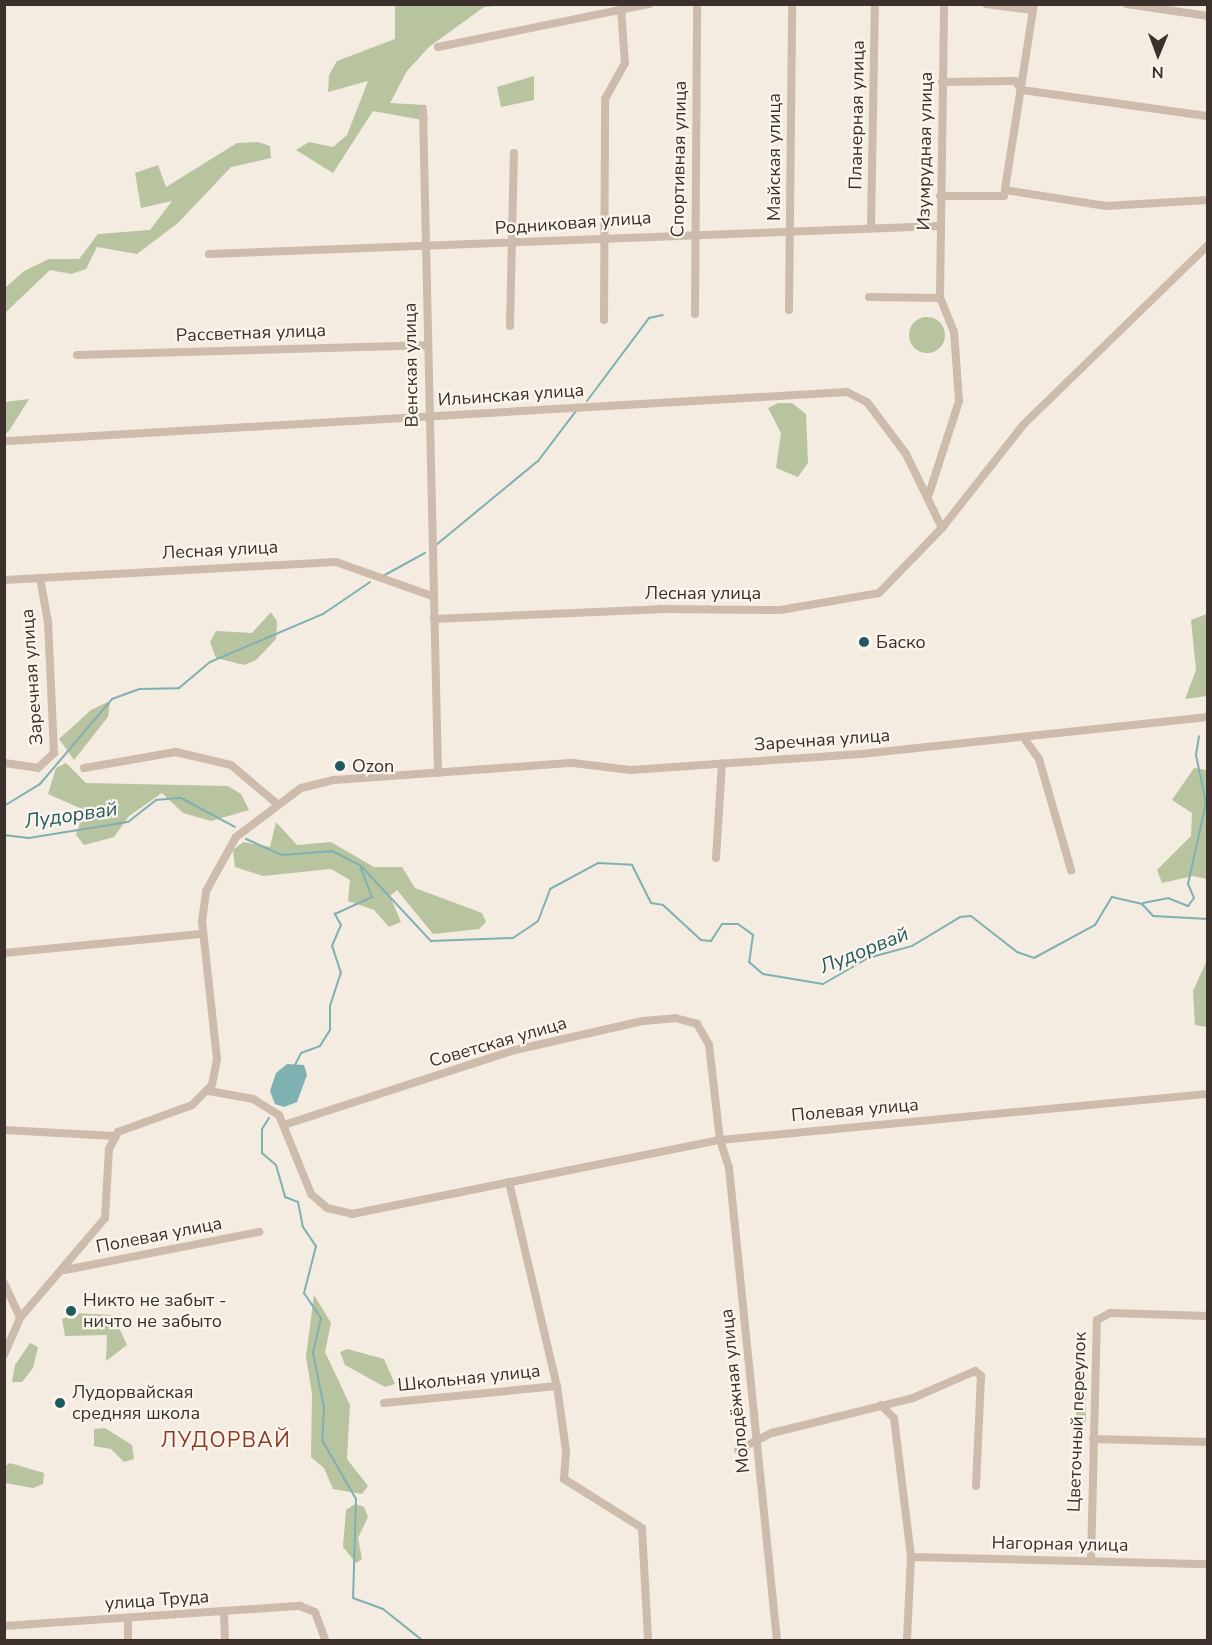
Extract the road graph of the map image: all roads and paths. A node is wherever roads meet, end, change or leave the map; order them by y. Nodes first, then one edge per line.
1 (650, 4) edge
2 (697, 4) edge
3 (792, 4) edge
4 (875, 4) edge
5 (944, 4) edge
6 (986, 4) edge
7 (1127, 4) edge
8 (1033, 7) edge
9 (621, 9) junction
10 (1208, 16) edge
11 (438, 47) dead end
12 (942, 82) junction
13 (1022, 90) junction
14 (423, 111) dead end
15 (1208, 116) edge
16 (514, 153) dead end
17 (1005, 193) junction
18 (940, 196) junction
19 (1208, 200) edge
20 (940, 226) junction
21 (871, 227) junction
22 (790, 228) junction
23 (695, 231) junction
24 (603, 239) junction
25 (513, 244) junction
26 (1208, 244) edge
27 (426, 248) junction
28 (209, 254) dead end
29 (869, 297) dead end
30 (940, 298) junction
31 (789, 310) dead end
32 (695, 314) dead end
33 (604, 320) dead end
34 (510, 326) dead end
35 (426, 345) junction
36 (76, 355) dead end
37 (428, 417) junction
38 (8, 441) dead end
39 (929, 494) junction
40 (942, 528) junction
41 (40, 578) junction
42 (4, 580) edge
43 (432, 596) junction
44 (434, 619) junction
45 (1208, 717) edge
46 (1026, 741) junction
47 (4, 763) edge
48 (722, 763) junction
49 (84, 768) dead end
50 (438, 772) junction
51 (275, 802) junction
52 (716, 858) dead end
53 (1071, 870) dead end
54 (203, 934) junction
55 (4, 953) edge
56 (709, 1045) joint
57 (208, 1090) junction
58 (1208, 1094) edge
59 (287, 1124) junction
60 (4, 1130) edge
61 (114, 1136) junction
62 (720, 1140) junction
63 (509, 1182) junction
64 (259, 1232) dead end
65 (65, 1270) junction
66 (4, 1283) edge
67 (1208, 1316) edge
68 (20, 1318) junction
69 (4, 1355) edge
70 (557, 1386) junction
71 (384, 1403) dead end
72 (881, 1405) junction
73 (1093, 1439) junction
74 (755, 1440) junction
75 (1208, 1442) edge
76 (738, 1450) dead end
77 (976, 1486) dead end
78 (911, 1557) junction
79 (1091, 1561) junction
80 (1208, 1564) edge
81 (224, 1612) junction
82 (128, 1618) junction
83 (4, 1626) edge
84 (128, 1641) edge
85 (225, 1641) edge
86 (325, 1641) edge
87 (648, 1641) edge
88 (777, 1641) edge
89 (907, 1641) edge

1 - 9 street
2 - 23 street, Спортивная улица
3 - 22 street, Майская улица
4 - 21 street, Планерная улица
5 - 12 street, Изумрудная улица
6 - 8 street
7 - 10 street
8 - 13 street
9 - 11 street
9 - 24 street
12 - 13 street
12 - 18 street, Изумрудная улица
13 - 15 street
13 - 17 street
14 - 27 street, Венская улица
16 - 25 street
17 - 18 street
17 - 19 street
18 - 20 street, Изумрудная улица
20 - 21 street, Родниковая улица
20 - 30 street, Изумрудная улица
21 - 22 street, Родниковая улица
22 - 23 street, Родниковая улица
22 - 31 street, Майская улица
23 - 24 street, Родниковая улица
23 - 32 street, Спортивная улица
24 - 25 street, Родниковая улица
24 - 33 street
25 - 27 street, Родниковая улица
25 - 34 street
26 - 40 street, Лесная улица
27 - 28 street, Родниковая улица
27 - 35 street, Венская улица
29 - 30 street
30 - 39 street
35 - 36 street, Рассветная улица
35 - 37 street, Венская улица
37 - 38 street, Ильинская улица
37 - 39 street, Ильинская улица
37 - 43 street, Венская улица
39 - 40 street, Ильинская улица
40 - 44 street, Лесная улица
41 - 42 street, Лесная улица
41 - 43 street, Лесная улица
41 - 47 street, Заречная улица
43 - 44 street, Венская улица
44 - 50 street, Венская улица
45 - 46 street, Заречная улица
46 - 48 street, Заречная улица
46 - 53 street
48 - 50 street, Заречная улица
48 - 52 street
49 - 51 street
50 - 51 street, Заречная улица
51 - 54 street, Заречная улица
54 - 55 street
54 - 57 street, Заречная улица
56 - 59 street, Советская улица
56 - 62 street, Молодёжная улица
57 - 59 street
57 - 61 street
58 - 62 street, Полевая улица
59 - 63 street, Полевая улица
60 - 61 street
61 - 65 street
62 - 63 street, Полевая улица
62 - 74 street, Молодёжная улица
63 - 70 street
64 - 65 street, Полевая улица
65 - 68 street
66 - 68 street
67 - 73 street, Цветочный переулок
68 - 69 street
70 - 71 street, Школьная улица
70 - 87 street
72 - 74 street
72 - 77 street
72 - 78 street
73 - 75 street
73 - 79 street, Цветочный переулок
74 - 76 street
74 - 88 street, Молодёжная улица
78 - 79 street, Нагорная улица
78 - 89 street
79 - 80 street, Нагорная улица
81 - 82 street, улица Труда
81 - 85 street
81 - 86 street, улица Труда
82 - 83 street, улица Труда
82 - 84 street

